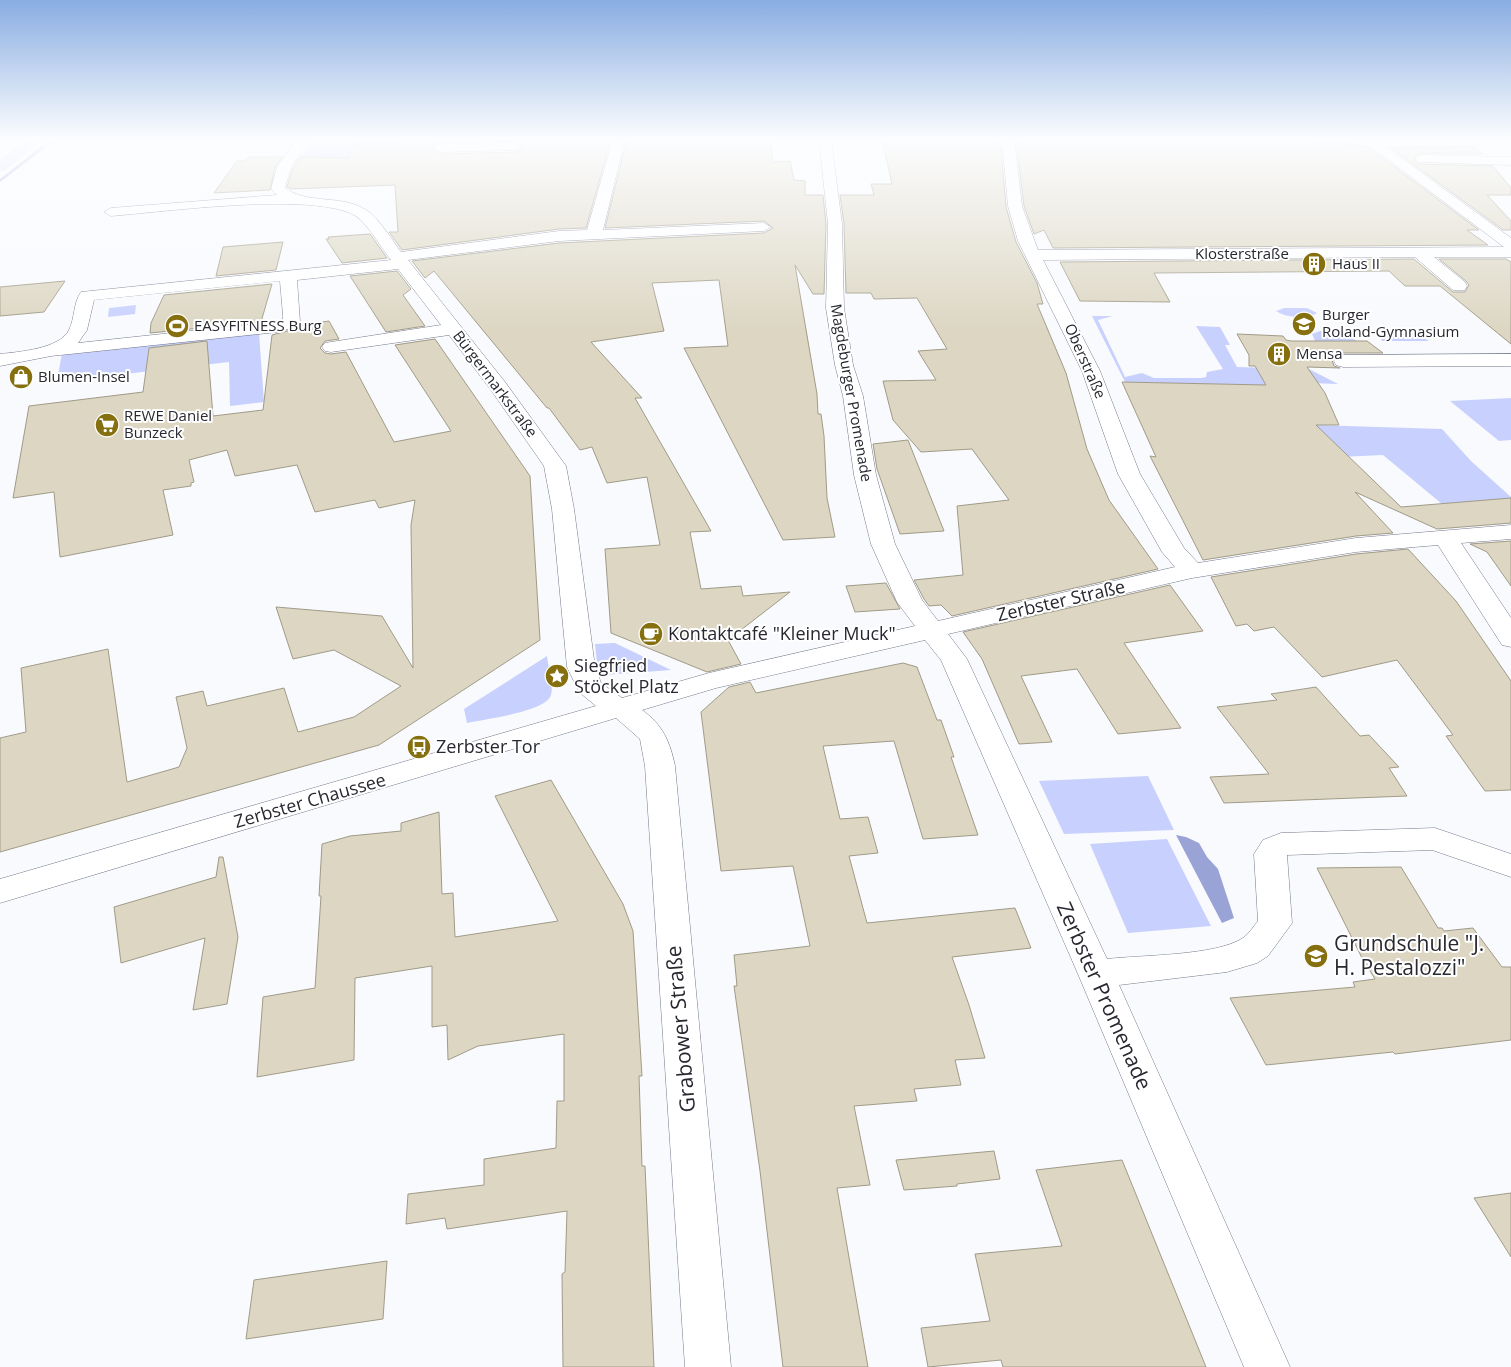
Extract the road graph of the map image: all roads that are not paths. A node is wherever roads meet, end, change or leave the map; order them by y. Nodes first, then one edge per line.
1 (231, 203) edge
2 (331, 203) edge
3 (602, 203) edge
4 (833, 203) edge
5 (1015, 203) edge
6 (1454, 203) edge
7 (111, 212) dead end
8 (764, 227) dead end
9 (594, 234) junction
10 (1511, 245) edge
11 (1419, 252) junction
12 (1511, 252) edge
13 (1033, 255) junction
14 (400, 260) junction
15 (288, 276) junction
16 (1459, 286) dead end
17 (454, 329) junction
18 (332, 347) dead end
19 (48, 351) junction
20 (0, 360) edge
21 (1511, 360) edge
22 (1343, 361) dead end
23 (1511, 532) edge
24 (1445, 538) junction
25 (1192, 571) junction
26 (933, 630) junction
27 (1511, 638) edge
28 (619, 707) junction
29 (1511, 866) edge
30 (0, 891) edge
31 (1096, 974) junction
32 (708, 1367) edge
33 (1267, 1367) edge

1 - 7 street, Bürgermarkstraße
2 - 14 street, Bürgermarkstraße
3 - 9 street
4 - 26 street, Magdeburger Promenade
5 - 13 street, Oberstraße
6 - 10 street
8 - 9 street
9 - 14 street
11 - 12 street, Klosterstraße
11 - 13 street, Klosterstraße
11 - 16 street
13 - 25 street, Oberstraße
14 - 15 street
14 - 17 street, Bürgermarkstraße
15 - 19 street
15 - 19 street
17 - 18 street
17 - 28 street, Bürgermarkstraße
19 - 20 street
21 - 22 street
23 - 24 street, Zerbster Straße
24 - 25 street, Zerbster Straße
24 - 27 street
25 - 26 street, Zerbster Straße
26 - 28 street, Zerbster Straße
26 - 31 street, Zerbster Promenade
28 - 30 street, Zerbster Chaussee
28 - 32 street, Grabower Straße
29 - 31 street
31 - 33 street, Zerbster Promenade

